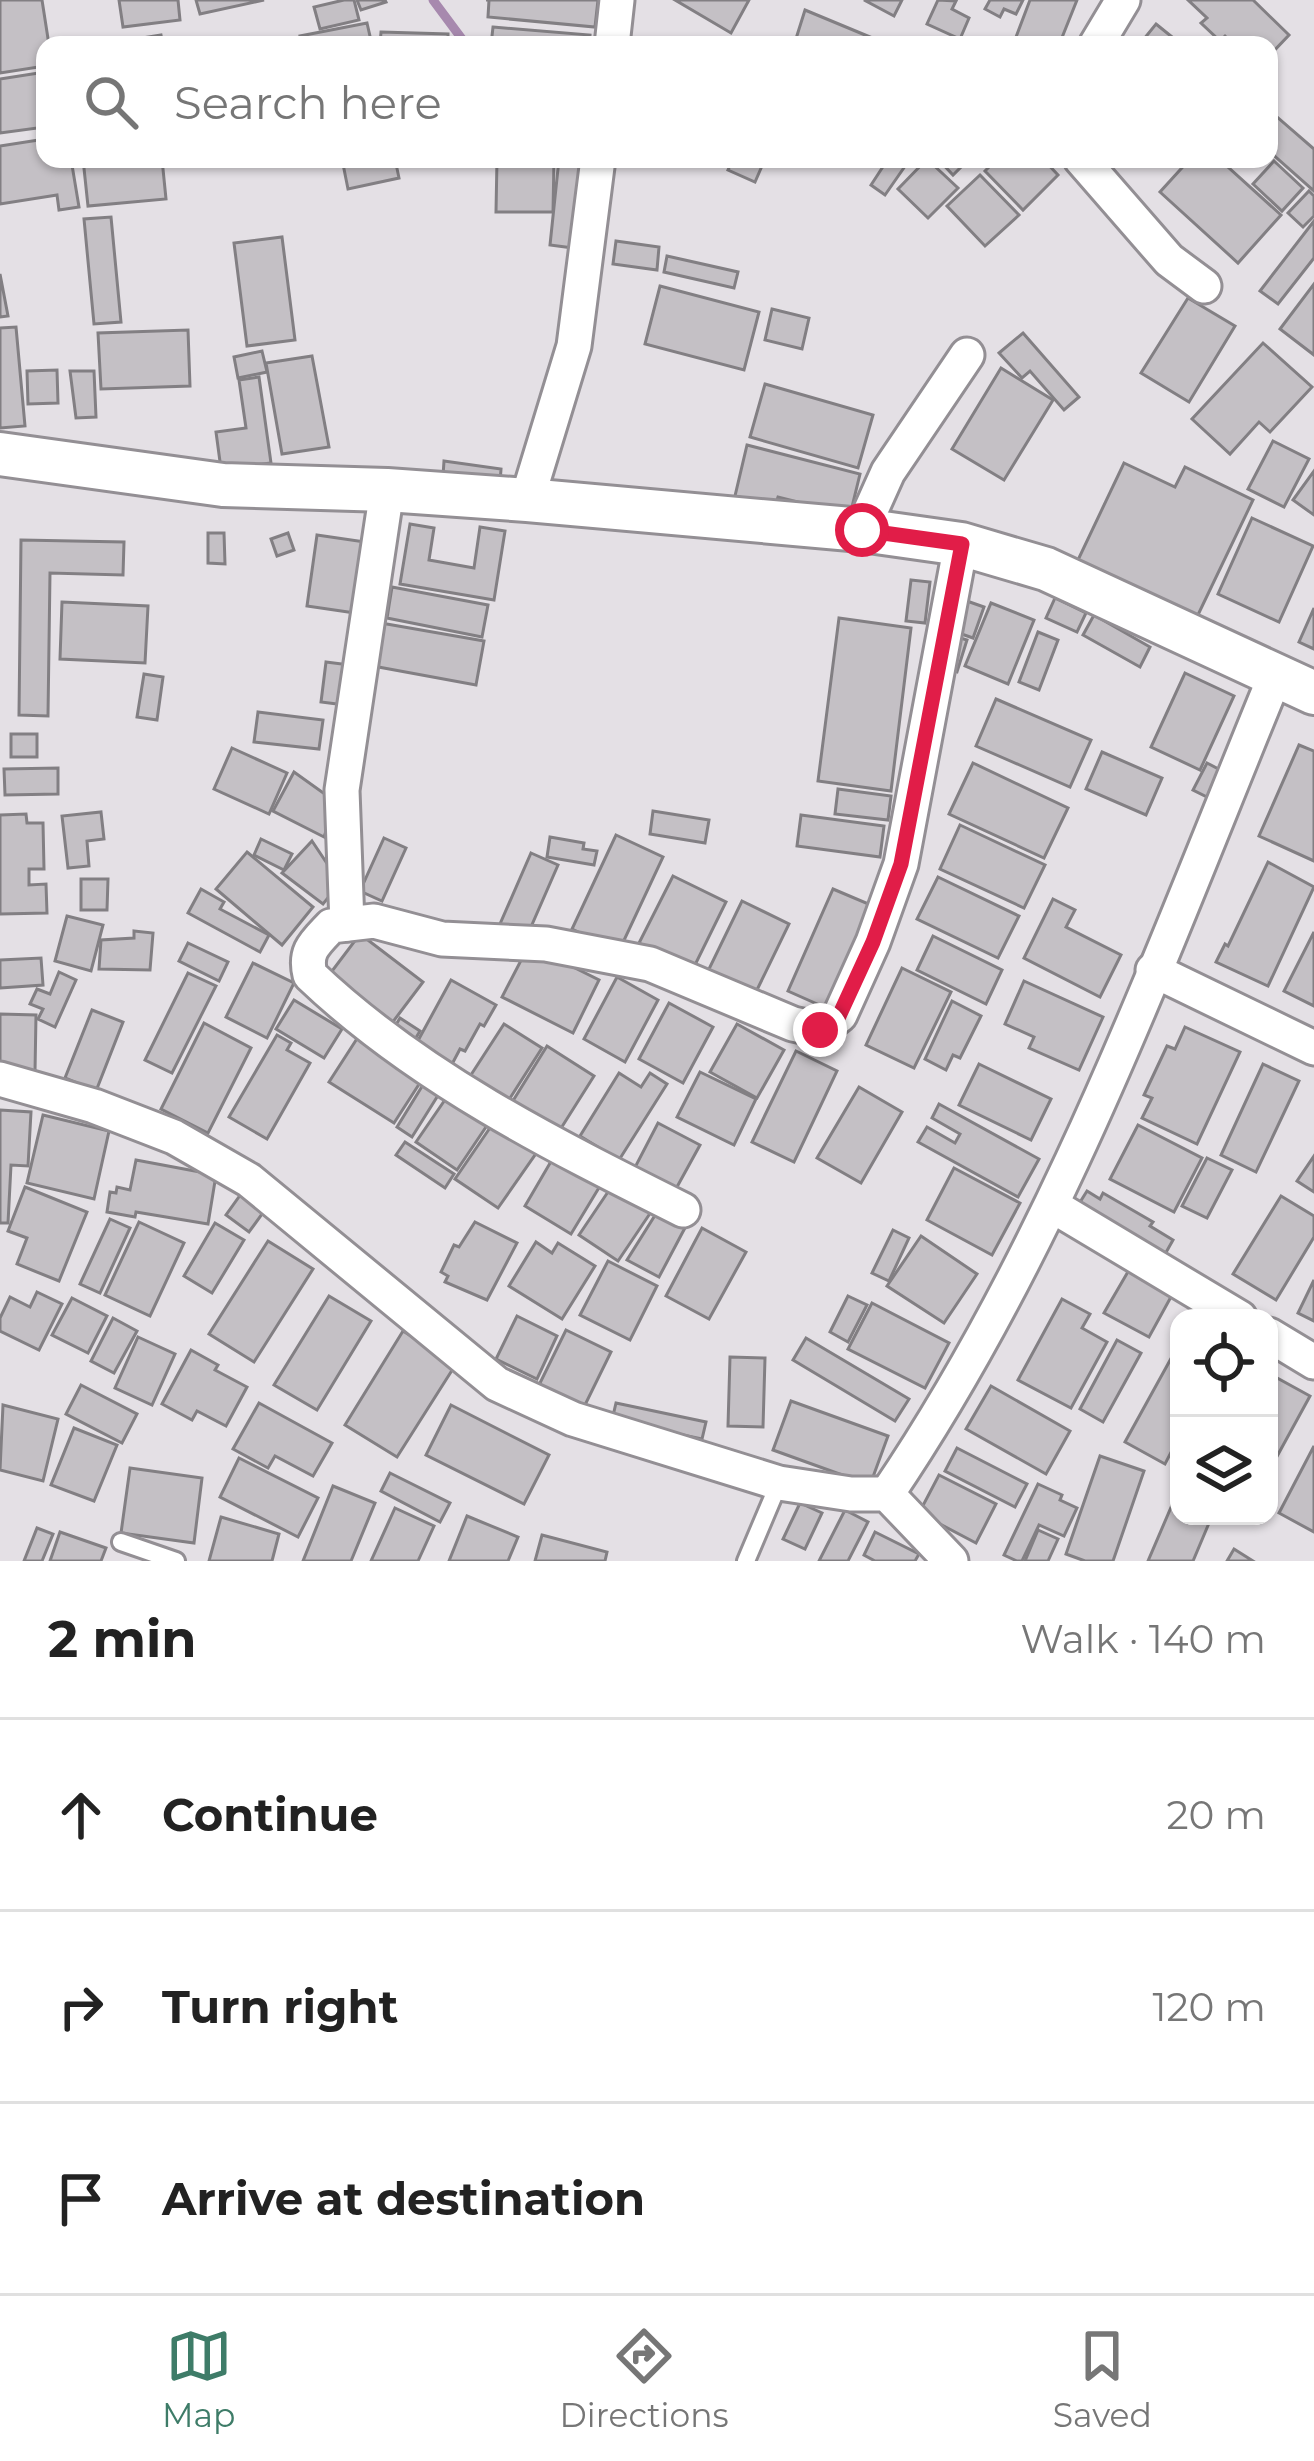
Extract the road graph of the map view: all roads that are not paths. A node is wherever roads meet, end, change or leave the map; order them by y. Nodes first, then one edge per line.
1 (617, 0) edge
2 (1123, 0) edge
3 (613, 36) edge
4 (1101, 36) edge
5 (597, 168) edge
6 (1089, 168) edge
7 (1204, 286) dead end
8 (967, 355) dead end
9 (0, 454) edge
10 (386, 490) junction
11 (527, 500) junction
12 (862, 530) junction
13 (962, 544) junction
14 (1276, 674) junction
15 (1314, 693) edge
16 (347, 924) junction
17 (1153, 970) junction
18 (1314, 1048) edge
19 (0, 1079) edge
20 (1053, 1206) junction
21 (683, 1210) dead end
22 (1225, 1309) edge
23 (1278, 1340) edge
24 (1314, 1362) edge
25 (779, 1483) junction
26 (886, 1495) junction
27 (121, 1542) dead end
28 (176, 1561) edge
29 (746, 1561) edge
30 (951, 1561) edge

1 - 3 street
2 - 4 street
5 - 11 street
6 - 7 street
8 - 12 street
9 - 10 street
10 - 11 street
10 - 16 street
11 - 12 street
12 - 13 street
13 - 14 street
13 - 16 street
14 - 15 street
14 - 17 street
16 - 21 street
17 - 18 street
17 - 20 street
19 - 25 street
20 - 22 street
20 - 26 street
23 - 24 street
25 - 26 street
25 - 29 lane
26 - 30 street
27 - 28 lane

